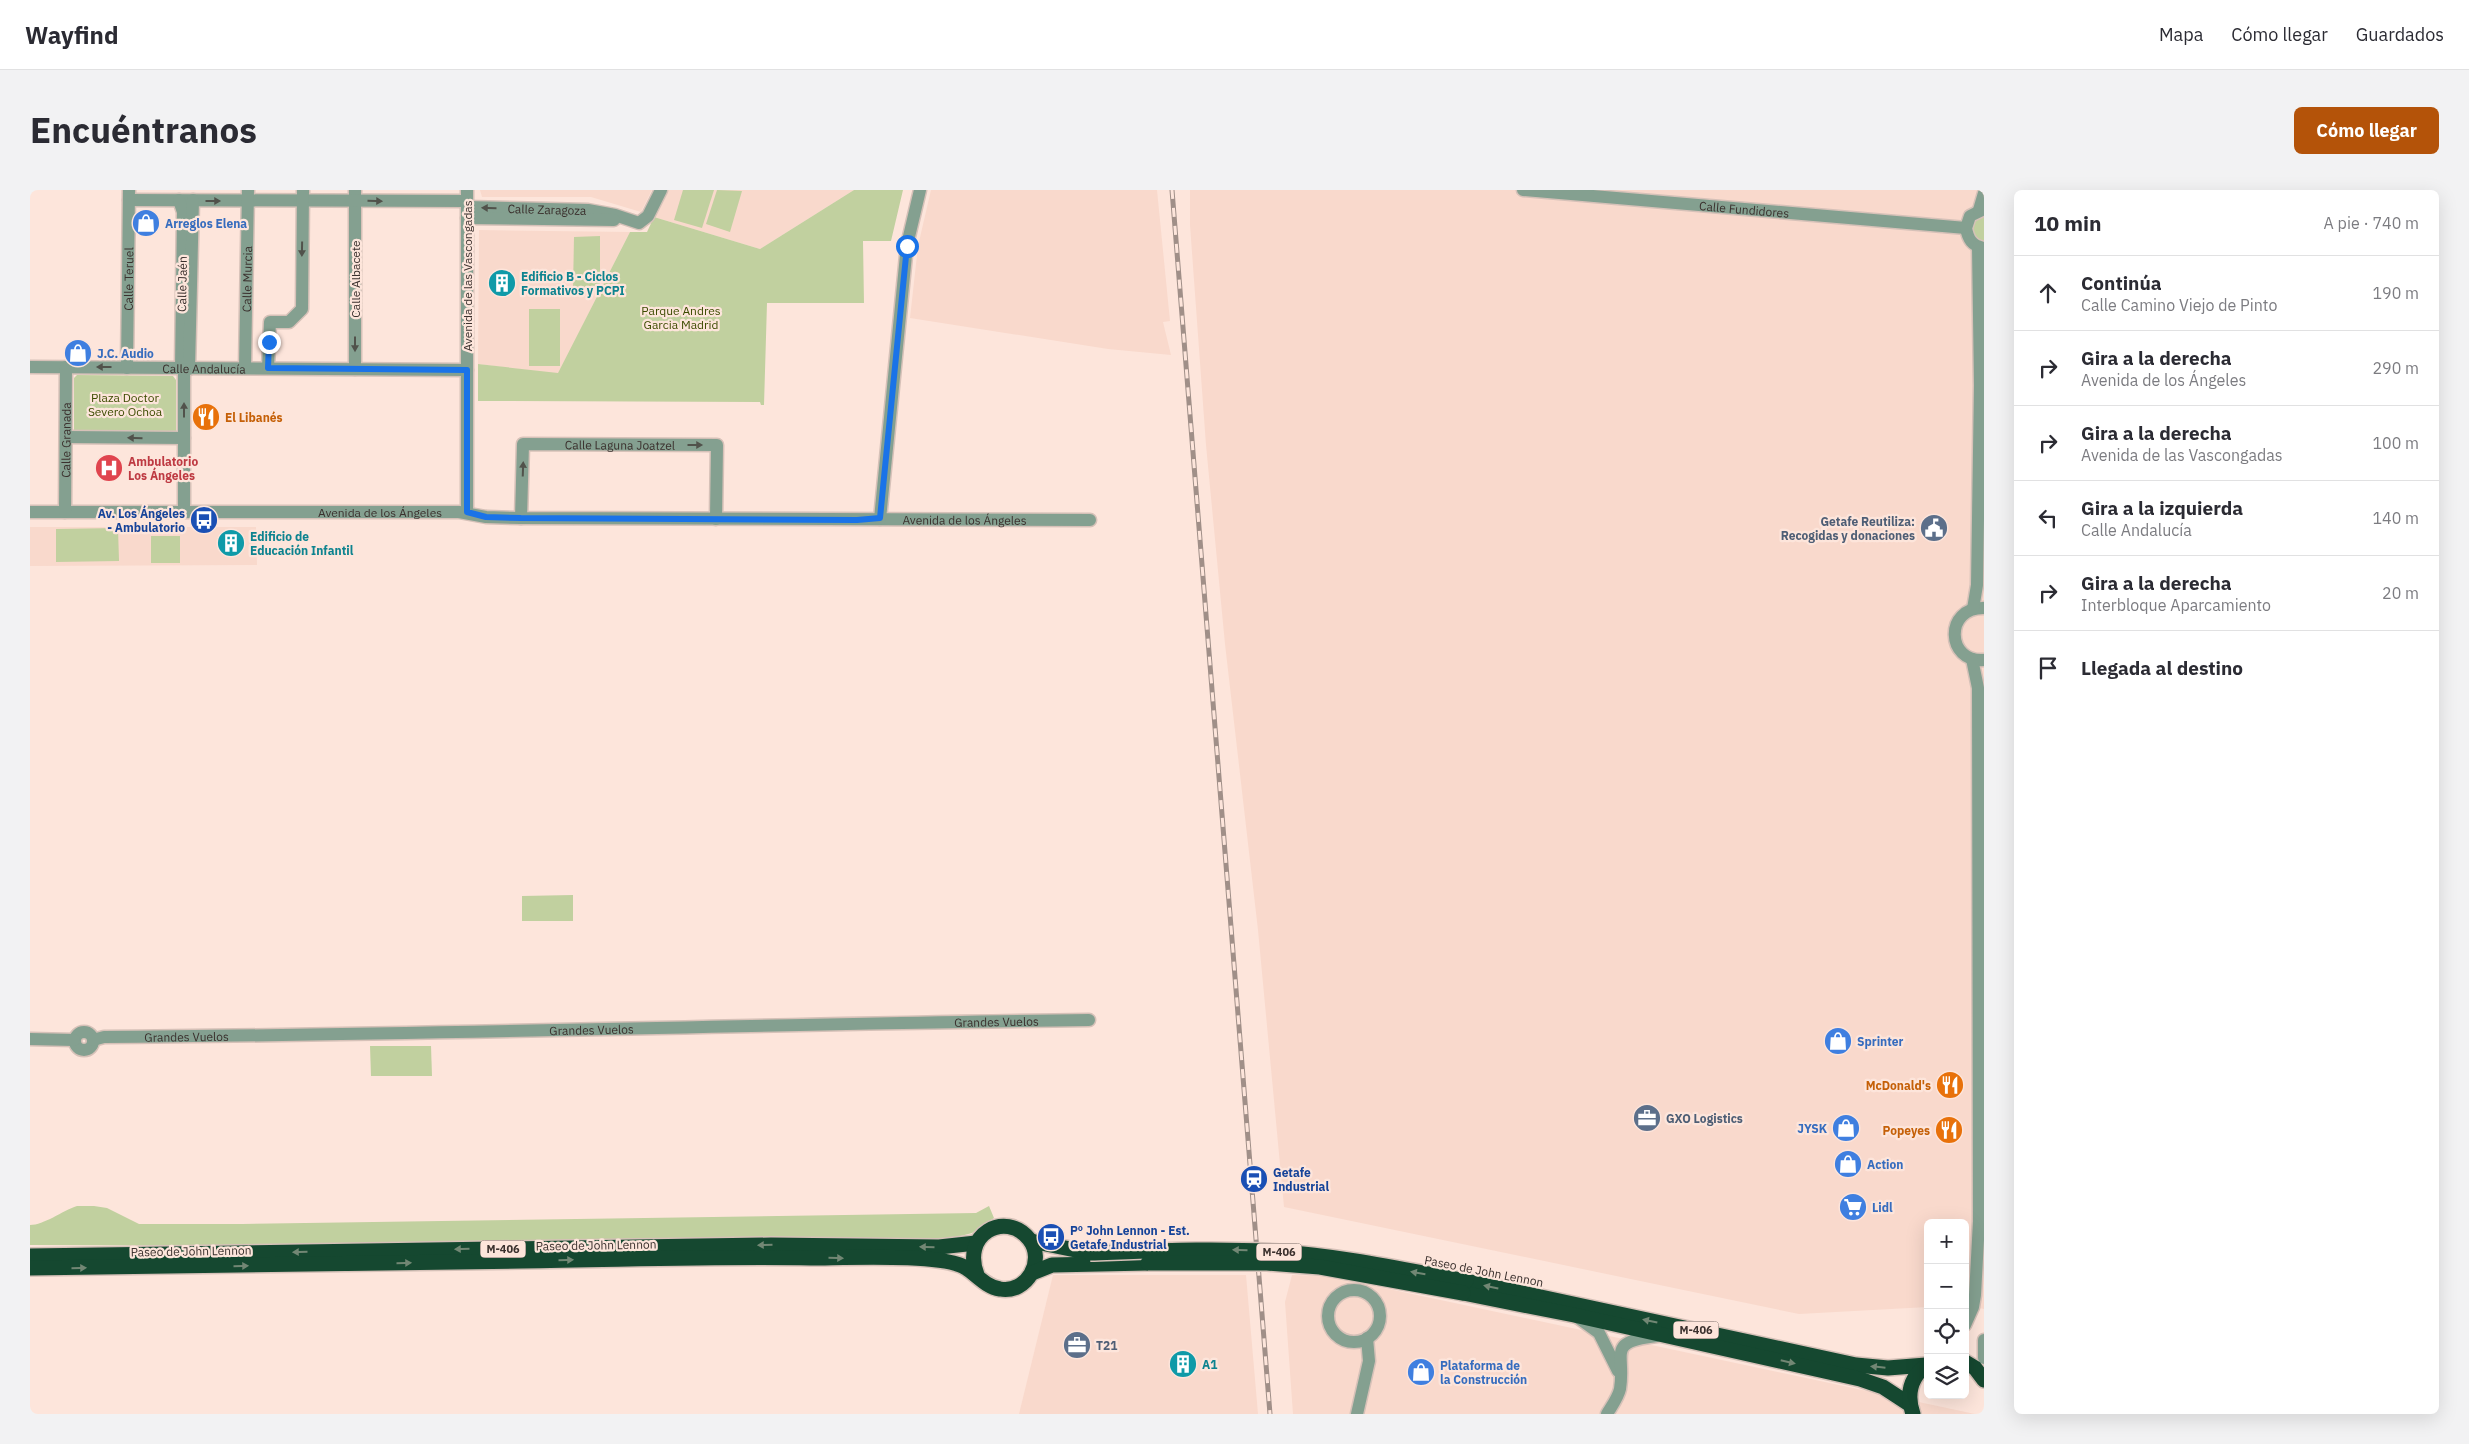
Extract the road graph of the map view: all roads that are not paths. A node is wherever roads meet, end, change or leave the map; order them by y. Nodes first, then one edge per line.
1 (661, 190) edge
2 (920, 190) edge
3 (1523, 190) edge
4 (1984, 194) edge
5 (129, 195) edge
6 (248, 195) edge
7 (303, 195) edge
8 (355, 195) edge
9 (179, 200) junction
10 (193, 200) junction
11 (467, 204) edge
12 (1982, 210) edge
13 (1966, 228) junction
14 (1981, 248) edge
15 (30, 367) edge
16 (66, 367) junction
17 (127, 368) junction
18 (245, 368) junction
19 (268, 368) junction
20 (185, 369) junction
21 (355, 369) junction
22 (467, 370) junction
23 (1982, 422) edge
24 (66, 437) junction
25 (184, 438) junction
26 (184, 511) junction
27 (30, 512) edge
28 (65, 512) junction
29 (467, 512) junction
30 (521, 518) junction
31 (880, 518) junction
32 (716, 519) junction
33 (1090, 520) dead end
34 (1979, 609) edge
35 (1978, 660) edge
36 (1089, 1020) dead end
37 (30, 1039) edge
38 (1982, 1221) edge
39 (1031, 1241) junction
40 (976, 1243) junction
41 (30, 1256) edge
42 (1088, 1258) junction
43 (30, 1268) edge
44 (1032, 1273) junction
45 (978, 1277) junction
46 (1465, 1287) junction
47 (1574, 1315) junction
48 (1969, 1316) edge
49 (1662, 1336) junction
50 (1366, 1338) junction
51 (1984, 1340) edge
52 (1984, 1358) edge
53 (1969, 1364) edge
54 (1924, 1365) edge
55 (1924, 1367) edge
56 (1621, 1375) junction
57 (1984, 1380) edge
58 (1911, 1409) edge
59 (1357, 1414) edge
60 (1607, 1414) edge

1 - 11 street, Calle Zaragoza
2 - 31 street
3 - 13 street, Calle Fundidores
4 - 12 street
5 - 9 street, Calle Zaragoza
5 - 17 street, Calle Teruel
6 - 7 street, Calle Zaragoza
10 -> 6 street, Calle Zaragoza
6 - 18 street, Calle Murcia
7 - 8 street, Calle Zaragoza
7 -> 19 street
8 -> 11 street, Calle Zaragoza
8 -> 21 street, Calle Albacete
9 - 10 street, Calle Zaragoza
9 - 20 street, Calle Jaén
10 - 20 street, Calle Jaén
11 - 22 street, Avenida de las Vascongadas
12 - 13 street
13 - 14 street
14 - 23 street
15 - 16 street, Calle Andalucía
17 -> 16 street, Calle Andalucía
16 - 24 street, Calle Granada
17 - 20 street, Calle Andalucía
18 - 19 street, Calle Andalucía
18 - 20 street, Calle Andalucía
19 - 21 street, Calle Andalucía
25 -> 20 street
21 - 22 street, Calle Andalucía
22 - 29 street, Avenida de las Vascongadas
23 - 34 street
25 -> 24 street
24 - 28 street, Calle Granada
25 - 26 street
26 - 28 street, Avenida de los Ángeles
26 - 29 street, Avenida de los Ángeles
27 - 28 street, Avenida de los Ángeles
29 - 30 street, Avenida de los Ángeles
30 - 32 street, Avenida de los Ángeles
30 -> 32 street, Calle Laguna Joatzel
31 - 32 street, Avenida de los Ángeles
31 - 33 street, Avenida de los Ángeles
34 - 35 street
35 - 38 street
36 - 37 street, Grandes Vuelos
38 - 48 street
39 - 40 highway, M-406
39 - 42 highway, Paseo de John Lennon / M-406
39 - 44 highway
40 -> 41 highway, Paseo de John Lennon / M-406
40 - 45 highway
42 - 44 highway, Paseo de John Lennon / M-406
42 - 46 highway, Paseo de John Lennon / M-406, bridge
43 -> 45 highway, Paseo de John Lennon / M-406
44 - 45 highway, M-406
46 - 47 highway, Paseo de John Lennon / M-406
54 -> 46 highway, Paseo de John Lennon / M-406
47 - 49 highway, Paseo de John Lennon / M-406
47 - 56 street
49 - 56 street
49 -> 58 highway, Paseo de John Lennon / M-406
50 - 50 street
50 - 59 street
51 - 52 street
53 - 57 highway
55 - 58 highway, M-406
56 - 60 street

